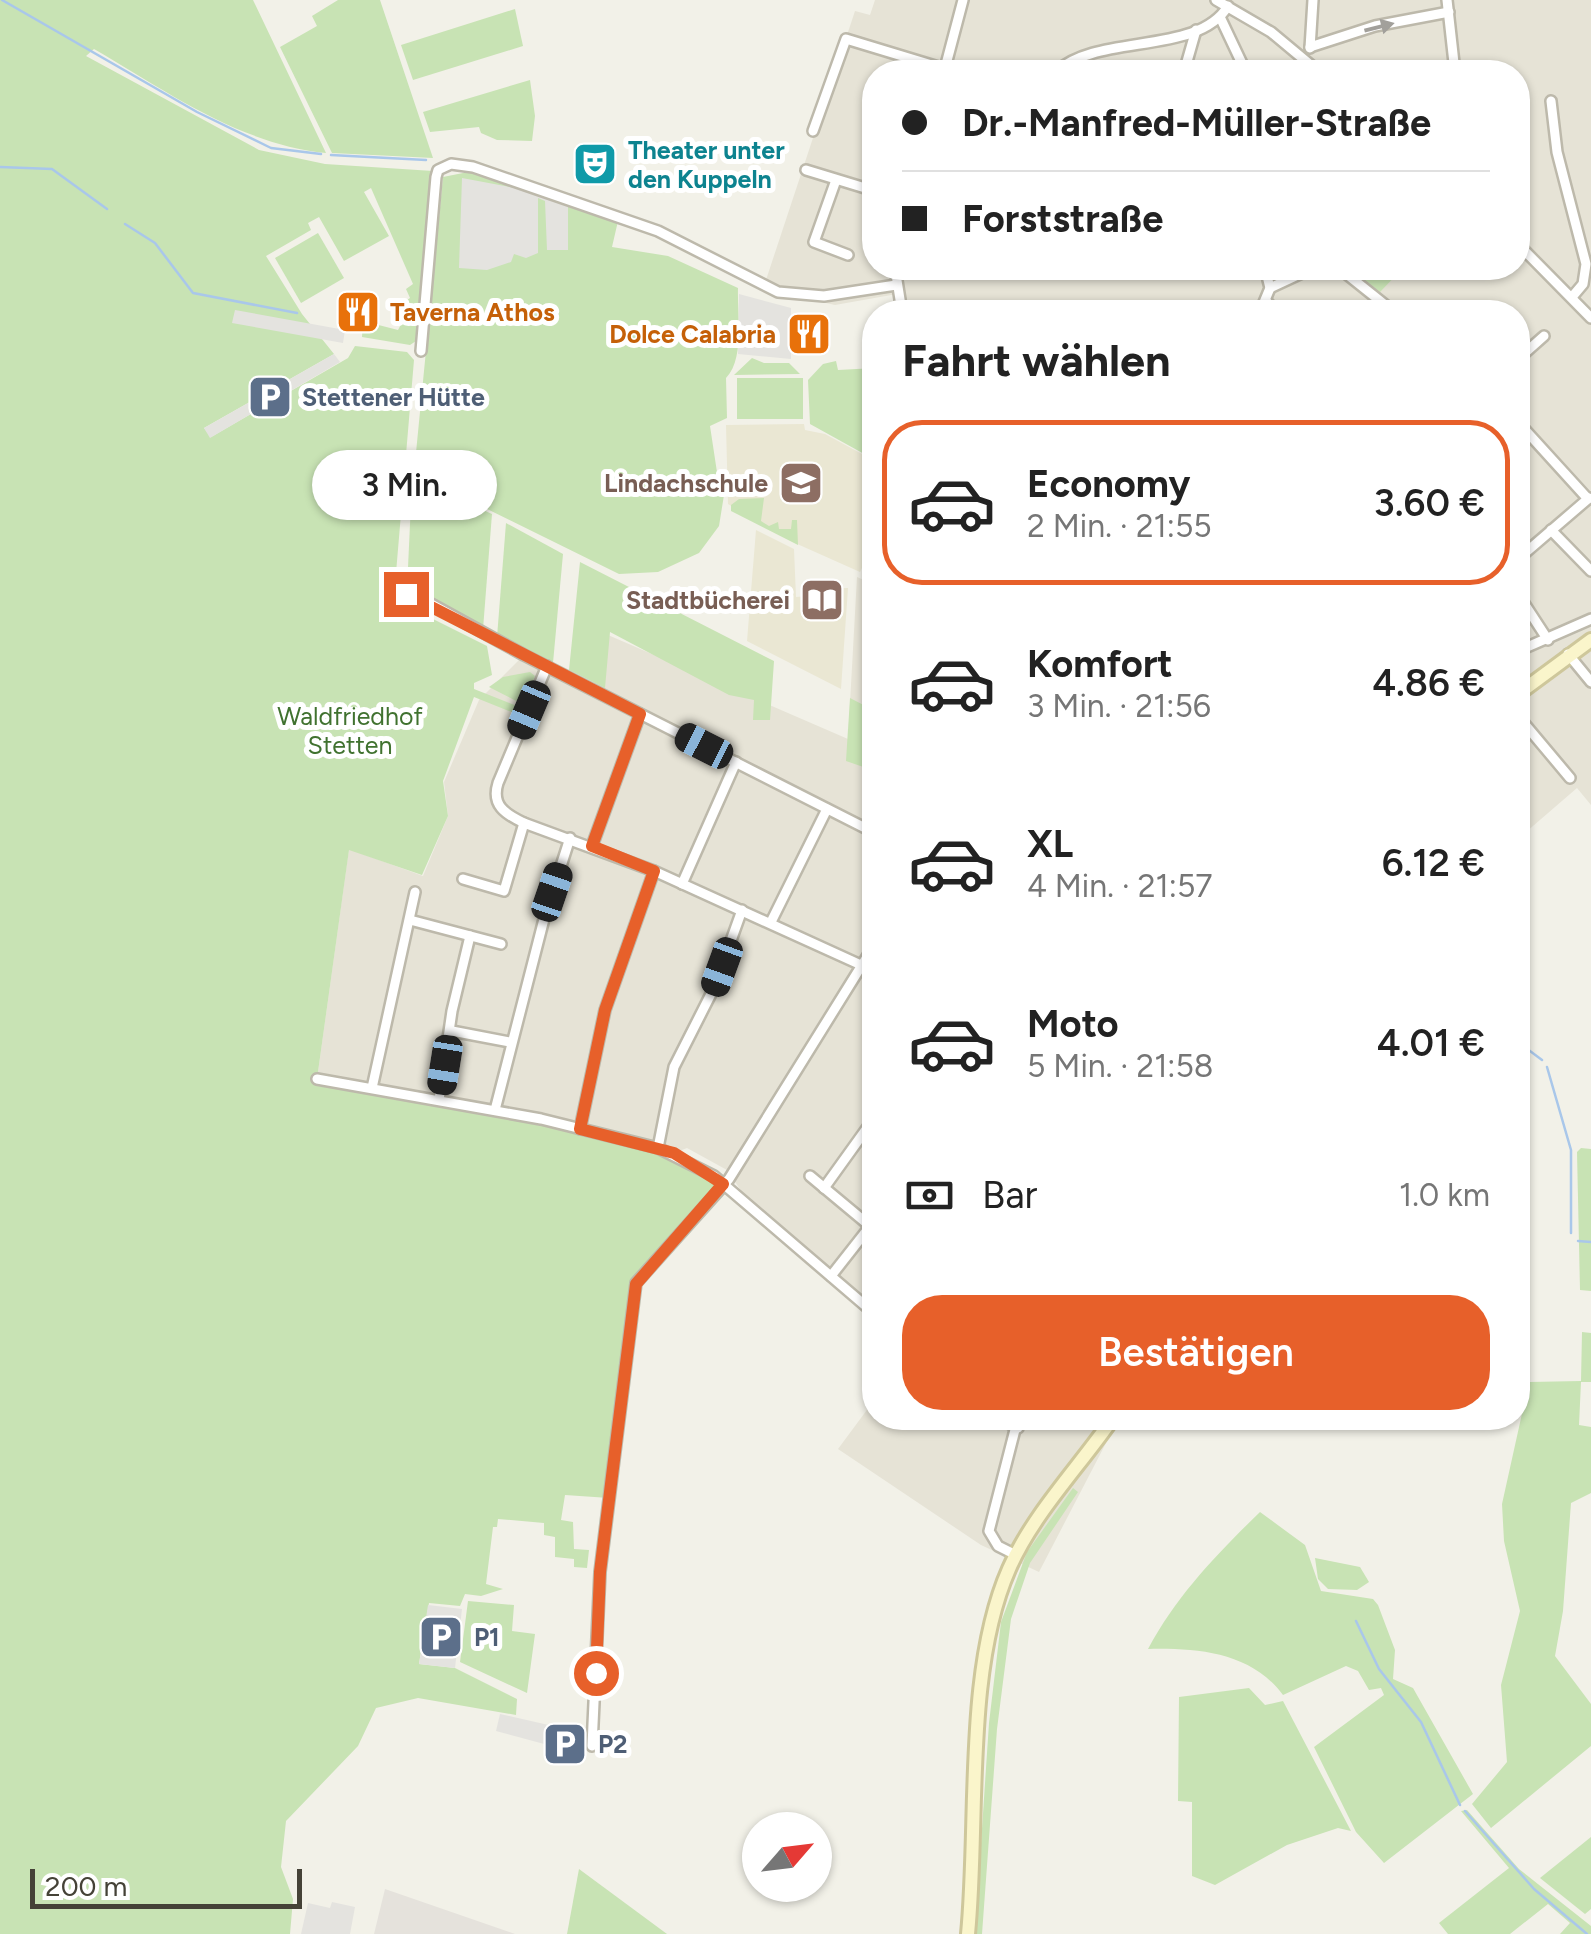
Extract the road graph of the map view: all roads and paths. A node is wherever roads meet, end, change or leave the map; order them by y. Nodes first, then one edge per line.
1 (963, 0) edge
2 (1216, 0) edge
3 (1314, 0) edge
4 (1447, 0) edge
5 (1228, 6) junction
6 (1449, 12) junction
7 (1220, 17) junction
8 (1196, 30) junction
9 (1310, 47) junction
10 (910, 60) edge
11 (948, 60) edge
12 (1074, 60) edge
13 (1187, 60) edge
14 (1240, 60) edge
15 (1304, 60) joint
16 (1454, 60) edge
17 (1551, 100) dead end
18 (813, 131) dead end
19 (806, 170) dead end
20 (836, 180) junction
21 (862, 187) edge
22 (848, 255) dead end
23 (1530, 256) edge
24 (896, 280) edge
25 (1268, 280) edge
26 (1287, 280) edge
27 (1355, 280) edge
28 (896, 285) junction
29 (1270, 288) junction
30 (1572, 297) junction
31 (899, 300) edge
32 (1267, 300) edge
33 (1379, 300) edge
34 (1591, 318) edge
35 (1544, 336) dead end
36 (1530, 349) edge
37 (420, 351) dead end
38 (1530, 435) edge
39 (1589, 497) edge
40 (1551, 530) junction
41 (1530, 548) edge
42 (1591, 571) edge
43 (402, 588) dead end
44 (1530, 612) edge
45 (1591, 619) edge
46 (1548, 640) junction
47 (1591, 640) edge
48 (1530, 647) edge
49 (1568, 654) junction
50 (548, 666) junction
51 (1530, 682) edge
52 (1591, 682) edge
53 (640, 714) junction
54 (1530, 730) edge
55 (736, 762) junction
56 (1570, 778) dead end
57 (827, 809) junction
58 (524, 822) junction
59 (862, 826) edge
60 (570, 838) junction
61 (592, 846) junction
62 (654, 871) junction
63 (463, 879) dead end
64 (682, 884) junction
65 (415, 892) dead end
66 (742, 910) junction
67 (410, 920) junction
68 (771, 922) junction
69 (470, 936) junction
70 (501, 944) dead end
71 (861, 965) joint
72 (452, 1031) junction
73 (510, 1042) junction
74 (317, 1079) dead end
75 (372, 1088) junction
76 (439, 1100) junction
77 (494, 1110) junction
78 (580, 1129) junction
79 (862, 1134) edge
80 (658, 1148) junction
81 (810, 1176) dead end
82 (723, 1184) junction
83 (824, 1188) junction
84 (862, 1216) edge
85 (862, 1236) edge
86 (830, 1276) junction
87 (862, 1303) edge
88 (1016, 1430) edge
89 (1105, 1430) edge
90 (1016, 1555) junction
91 (592, 1746) dead end
92 (968, 1934) edge

1 - 11 street
2 - 5 street
3 - 9 street
4 - 6 street
5 - 7 street
5 - 15 street
9 -> 6 street
6 - 16 street
7 - 8 street
7 - 14 street
8 - 12 street
8 - 13 street
9 - 15 street
10 - 18 street
17 - 30 street
19 - 20 street
20 - 21 street
20 - 22 street
23 - 30 street
24 - 28 street
25 - 29 street
26 - 29 street
27 - 33 street
28 - 31 street
28 - 37 street
29 - 32 street
30 - 34 street
35 - 36 street
38 - 39 street
39 - 40 street
40 - 41 street
40 - 42 street
43 - 50 street
44 - 46 street
45 - 46 street
46 - 48 street
47 - 49 street
49 - 51 street
49 - 52 street
50 - 53 street
50 - 58 street
53 - 55 street
53 - 61 street
54 - 56 street
55 - 57 street
55 - 64 street
57 - 59 street
57 - 68 street
58 - 60 street
58 - 63 street
60 - 61 street
60 - 73 street
61 - 62 street
62 - 64 street
62 - 78 street
64 - 66 street
65 - 67 street
66 - 68 street
66 - 80 street
67 - 69 street
67 - 75 street
68 - 71 street
69 - 70 street
69 - 72 street
71 - 82 street
72 - 73 street
72 - 76 street
73 - 77 street
74 - 75 street
75 - 76 street
76 - 77 street
77 - 78 street
78 - 80 street
79 - 83 street
80 - 82 street
81 - 83 street
82 - 86 street
82 - 91 street
83 - 84 street
85 - 86 street
86 - 87 street
88 - 90 street
89 - 90 street
90 - 92 street

